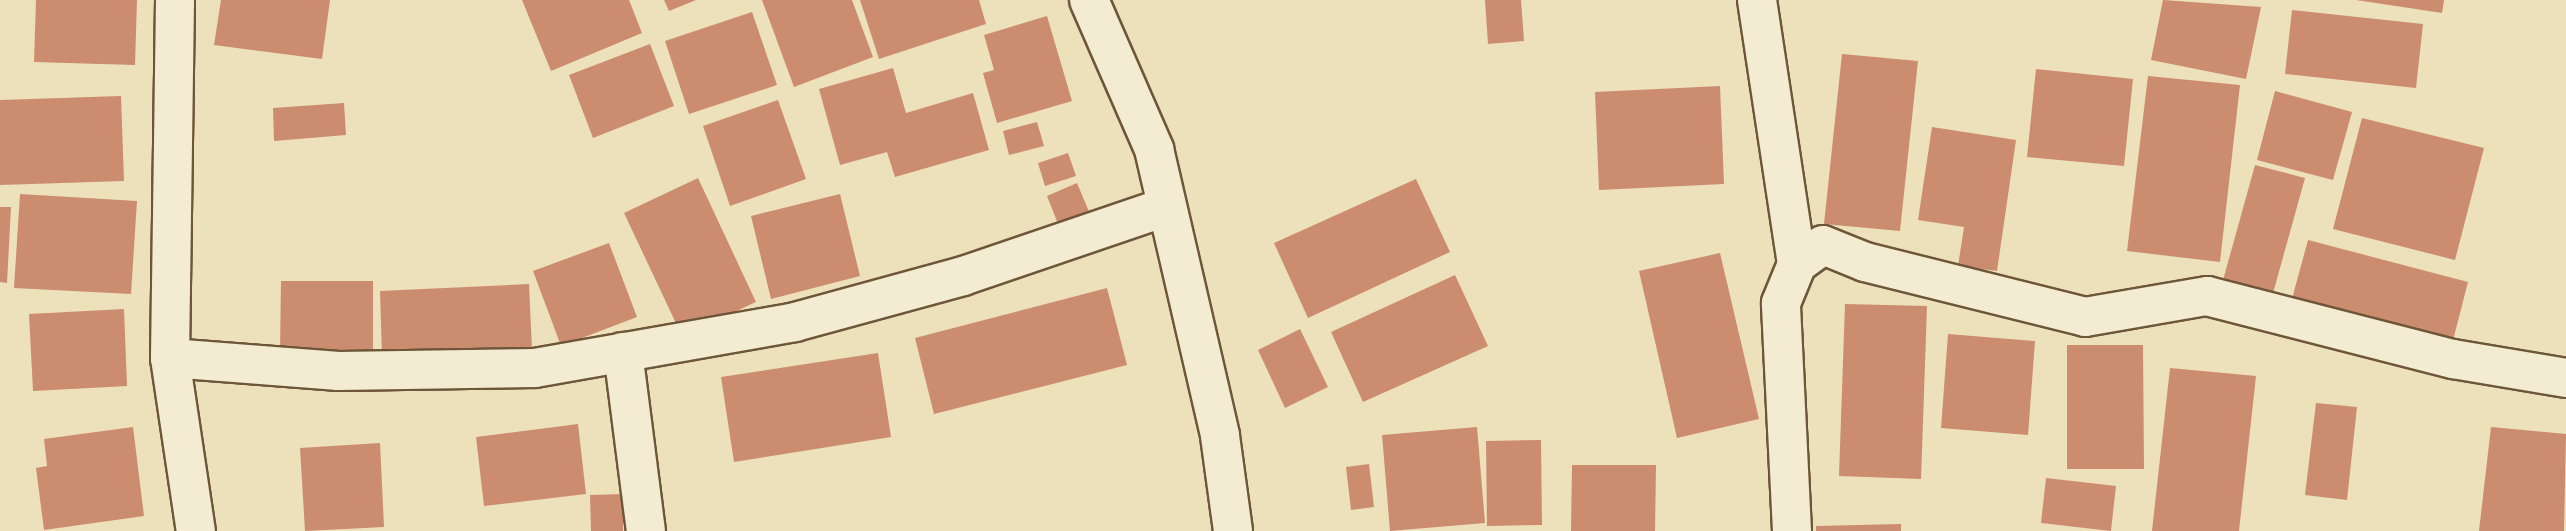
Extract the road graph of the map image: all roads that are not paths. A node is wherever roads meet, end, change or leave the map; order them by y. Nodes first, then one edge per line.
1 (175, 0) edge
2 (1089, 0) edge
3 (1757, 0) edge
4 (1163, 208) junction
5 (1797, 264) junction
6 (622, 352) junction
7 (170, 358) junction
8 (2566, 378) edge
9 (196, 531) edge
10 (646, 531) edge
11 (1233, 531) edge
12 (1792, 531) edge

1 - 7 street
2 - 4 street
3 - 5 street
4 - 6 street
4 - 11 street
5 - 8 street
5 - 12 street
6 - 7 street
6 - 10 street
7 - 9 street

